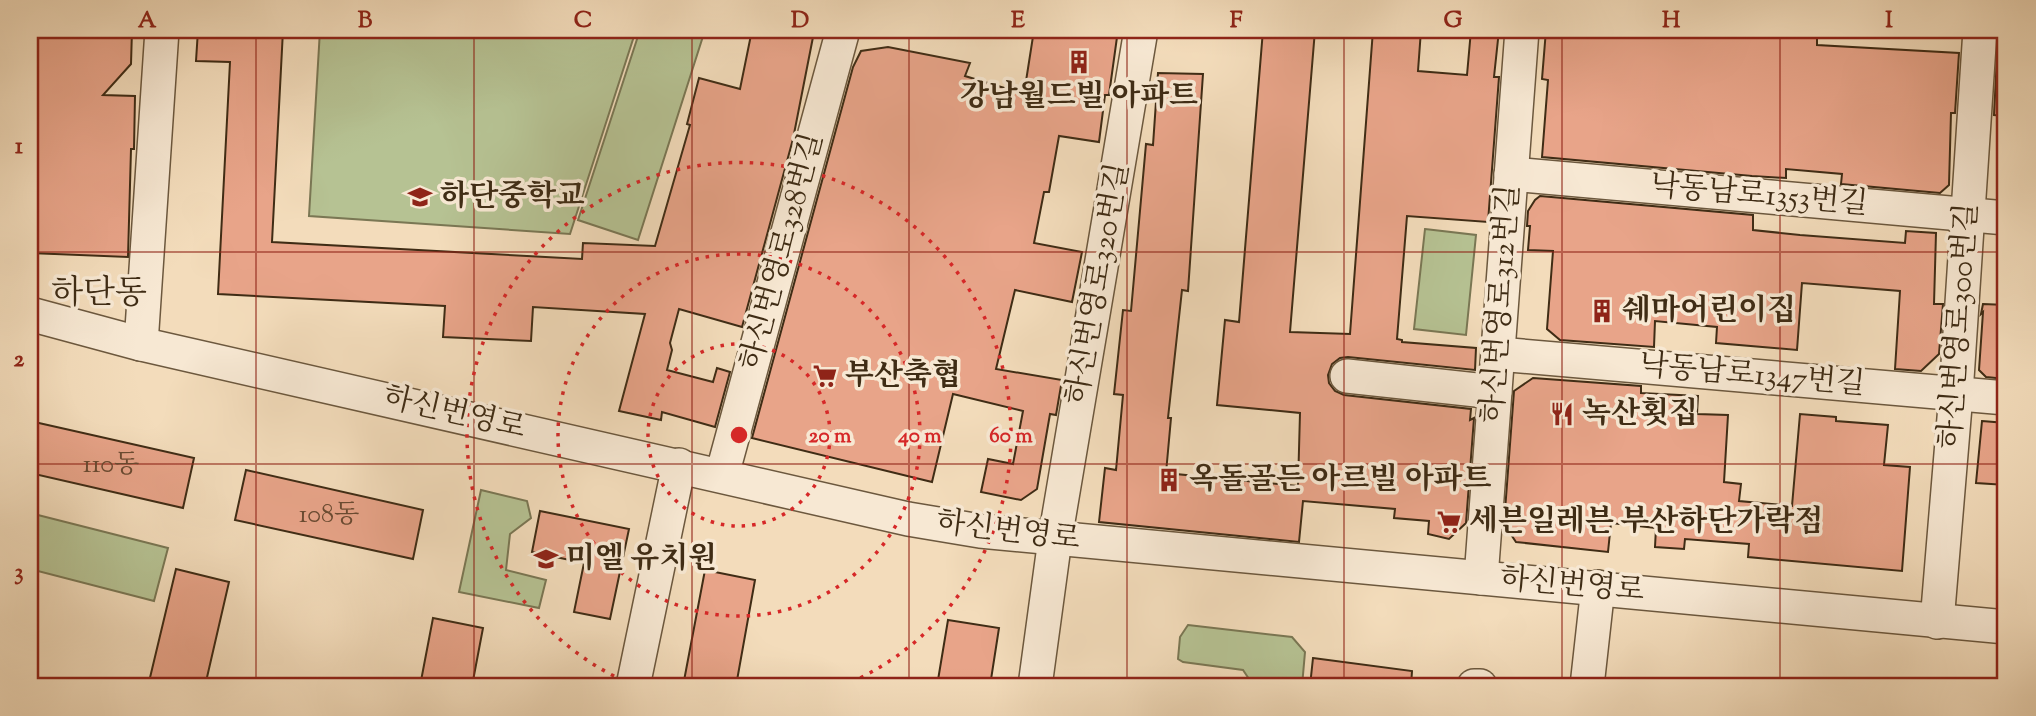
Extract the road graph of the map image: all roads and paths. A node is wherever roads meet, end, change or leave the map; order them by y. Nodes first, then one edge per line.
1 (162, 30) edge
2 (843, 30) edge
3 (1141, 30) edge
4 (1522, 30) edge
5 (1980, 30) edge
6 (1511, 174) junction
7 (1968, 215) junction
8 (2006, 218) edge
9 (30, 314) edge
10 (141, 344) junction
11 (1498, 354) junction
12 (1347, 376) dead end
13 (1495, 392) junction
14 (1956, 394) junction
15 (2006, 398) edge
16 (679, 465) junction
17 (722, 475) junction
18 (1055, 539) junction
19 (1482, 578) junction
20 (1598, 587) junction
21 (1937, 622) junction
22 (2006, 627) edge
23 (633, 686) edge
24 (1035, 686) edge
25 (1474, 686) edge
26 (1480, 686) edge
27 (1587, 686) edge

1 - 10 street
2 - 17 street, 하신번영로328번길
3 - 18 street, 하신번영로320번길
4 - 6 street, 하신번영로312번길
5 - 7 street, 하신번영로300번길
6 - 7 street, 낙동남로1353번길
6 - 11 street, 하신번영로312번길
7 - 8 street, 낙동남로1353번길
7 - 14 street, 하신번영로300번길
9 - 10 street, 하신번영로
10 - 16 street, 하신번영로
11 - 13 street, 하신번영로312번길
11 - 14 street, 낙동남로1347번길
12 - 13 street
13 - 19 street, 하신번영로312번길
14 - 15 street, 낙동남로1347번길
14 - 21 street, 하신번영로300번길
16 - 17 street, 하신번영로
16 - 23 street
17 - 18 street, 하신번영로
18 - 19 street, 하신번영로
18 - 24 street, 하신번영로320번길
19 - 20 street, 하신번영로
20 - 21 street, 하신번영로
20 - 27 street
21 - 22 street, 하신번영로
25 - 26 street

